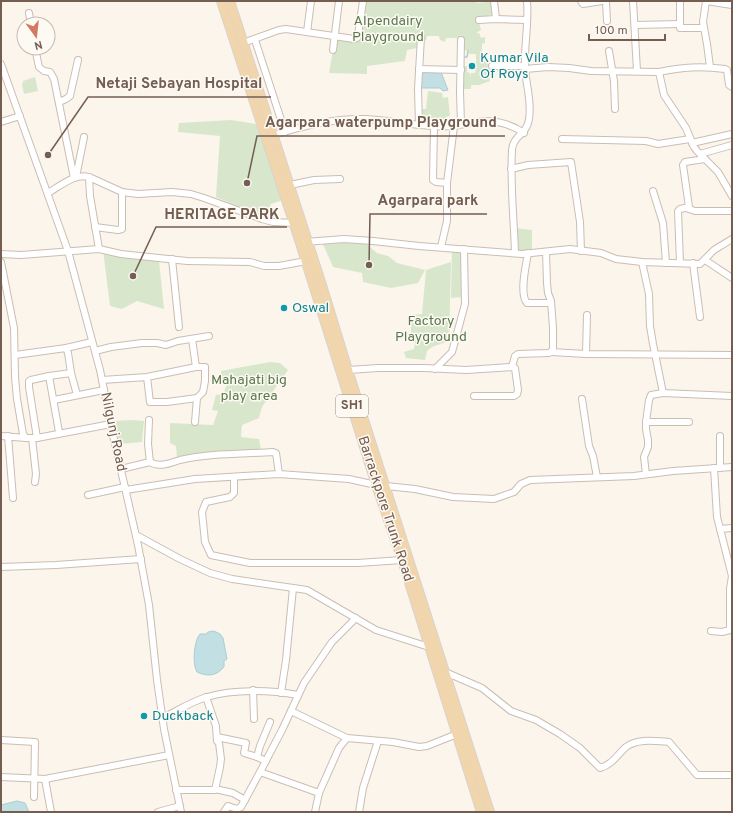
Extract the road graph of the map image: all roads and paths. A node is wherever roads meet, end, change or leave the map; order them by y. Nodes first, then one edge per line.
1 (221, 1) edge
2 (230, 1) edge
3 (310, 1) edge
4 (339, 1) edge
5 (363, 1) edge
6 (494, 1) edge
7 (527, 1) edge
8 (581, 1) edge
9 (602, 1) edge
10 (606, 1) edge
11 (633, 1) edge
12 (680, 1) edge
13 (706, 1) edge
14 (732, 5) edge
15 (29, 13) dead end
16 (30, 16) edge
17 (496, 19) junction
18 (479, 20) dead end
19 (527, 20) junction
20 (607, 20) dead end
21 (680, 24) junction
22 (635, 25) junction
23 (703, 28) junction
24 (307, 32) junction
25 (334, 37) junction
26 (421, 37) dead end
27 (255, 40) junction
28 (461, 40) dead end
29 (243, 43) junction
30 (332, 50) dead end
31 (609, 51) dead end
32 (37, 56) edge
33 (78, 60) dead end
34 (1, 64) edge
35 (492, 66) dead end
36 (710, 67) junction
37 (525, 68) junction
38 (419, 69) junction
39 (461, 70) junction
40 (637, 71) junction
41 (613, 72) junction
42 (659, 72) junction
43 (732, 87) edge
44 (258, 101) junction
45 (59, 102) junction
46 (615, 109) dead end
47 (20, 116) junction
48 (1, 122) edge
49 (419, 125) junction
50 (458, 125) junction
51 (434, 126) junction
52 (285, 132) junction
53 (524, 133) junction
54 (732, 134) edge
55 (273, 135) junction
56 (84, 137) dead end
57 (562, 139) dead end
58 (691, 141) junction
59 (732, 145) edge
60 (700, 154) junction
61 (705, 159) junction
62 (512, 169) junction
63 (89, 177) junction
64 (75, 178) junction
65 (340, 179) dead end
66 (447, 183) junction
67 (290, 185) junction
68 (653, 191) dead end
69 (122, 192) junction
70 (48, 193) junction
71 (732, 196) edge
72 (686, 208) junction
73 (732, 211) edge
74 (294, 223) junction
75 (95, 227) junction
76 (732, 239) edge
77 (304, 242) junction
78 (441, 247) junction
79 (99, 249) junction
80 (464, 249) junction
81 (68, 251) junction
82 (581, 251) junction
83 (546, 252) junction
84 (515, 253) junction
85 (528, 253) junction
86 (1, 254) edge
87 (172, 259) junction
88 (705, 260) junction
89 (306, 261) junction
90 (1, 262) edge
91 (642, 262) junction
92 (666, 263) junction
93 (680, 263) junction
94 (693, 263) junction
95 (732, 278) edge
96 (4, 287) edge
97 (551, 303) junction
98 (587, 315) dead end
99 (700, 317) dead end
100 (179, 327) dead end
101 (209, 336) dead end
102 (192, 339) junction
103 (92, 342) junction
104 (66, 348) junction
105 (95, 351) junction
106 (552, 352) junction
107 (586, 354) junction
108 (655, 354) junction
109 (15, 355) junction
110 (732, 355) edge
111 (196, 367) junction
112 (512, 367) junction
113 (436, 369) junction
114 (348, 370) junction
115 (71, 373) junction
116 (49, 376) junction
117 (147, 377) junction
118 (102, 380) junction
119 (104, 390) junction
120 (663, 393) junction
121 (77, 395) junction
122 (474, 396) dead end
123 (732, 396) edge
124 (197, 398) junction
125 (582, 399) dead end
126 (54, 400) junction
127 (149, 420) dead end
128 (195, 422) dead end
129 (646, 422) junction
130 (689, 422) dead end
131 (111, 424) junction
132 (59, 432) junction
133 (4, 436) edge
134 (720, 436) dead end
135 (32, 438) junction
136 (150, 462) junction
137 (732, 467) edge
138 (717, 468) junction
139 (121, 469) junction
140 (279, 474) junction
141 (646, 474) junction
142 (234, 477) junction
143 (597, 477) junction
144 (35, 482) dead end
145 (376, 485) junction
146 (386, 486) junction
147 (126, 488) junction
148 (88, 495) dead end
149 (13, 498) dead end
150 (732, 528) edge
151 (720, 529) junction
152 (136, 535) junction
153 (141, 559) junction
154 (402, 560) junction
155 (1, 567) edge
156 (732, 576) edge
157 (293, 588) junction
158 (356, 618) junction
159 (711, 631) dead end
160 (730, 633) edge
161 (433, 646) junction
162 (446, 672) junction
163 (253, 690) junction
164 (281, 693) junction
165 (298, 695) junction
166 (206, 697) junction
167 (291, 711) junction
168 (163, 718) junction
169 (254, 719) dead end
170 (270, 722) dead end
171 (457, 734) junction
172 (217, 737) junction
173 (347, 738) junction
174 (1, 740) edge
175 (378, 741) junction
176 (169, 755) junction
177 (257, 757) junction
178 (266, 761) junction
179 (260, 772) junction
180 (732, 775) edge
181 (1, 777) edge
182 (34, 779) junction
183 (45, 779) junction
184 (215, 789) junction
185 (176, 790) junction
186 (319, 793) junction
187 (34, 797) dead end
188 (245, 800) junction
189 (180, 809) edge
190 (51, 812) edge
191 (158, 812) edge
192 (224, 812) edge
193 (315, 812) edge
194 (359, 812) edge
195 (482, 812) edge
196 (490, 812) edge

1 - 44 main road, Barrackpore Trunk Road / SH1
2 - 29 main road, Barrackpore Trunk Road / SH1
3 - 24 street
4 - 25 street
5 - 25 street
6 - 17 street
7 - 19 street
8 - 9 street
10 - 20 street
11 - 22 street
12 - 21 street
13 - 14 street
13 - 23 street
15 - 16 street
17 - 18 street
17 - 19 street
19 - 37 street
21 - 22 street
21 - 23 street
22 - 40 street
23 - 36 street
24 - 25 street
24 - 27 street
25 - 30 street
26 - 38 street
27 - 29 street
27 - 52 street
28 - 39 street
29 - 44 main road, Barrackpore Trunk Road / SH1
31 - 41 street
32 - 45 street
33 - 45 street
34 - 47 street, Nilgunj Road
35 - 37 street
36 - 42 street
36 - 43 street
37 - 41 street
37 - 53 street
38 - 39 street
38 - 49 street
39 - 50 street
40 - 41 street
40 - 42 street
41 - 46 street
42 - 58 street
44 - 55 main road, Barrackpore Trunk Road / SH1
44 - 74 main road, Barrackpore Trunk Road / SH1
45 - 64 street
47 - 48 street
47 - 70 street, Nilgunj Road
49 - 51 street
49 - 52 street
50 - 51 street
50 - 53 street
50 - 66 street
51 - 66 street
52 - 55 street
53 - 62 street
54 - 58 street
55 - 67 main road, Barrackpore Trunk Road / SH1
56 - 64 street
57 - 58 street
58 - 60 street
59 - 60 street
60 - 61 street
61 - 71 street
61 - 72 street
62 - 82 street
62 - 84 street
63 - 64 street
63 - 69 street
63 - 75 street
64 - 70 street
65 - 67 street
66 - 78 street
67 - 77 main road, Barrackpore Trunk Road / SH1
68 - 92 street
69 - 74 street
69 - 75 street
70 - 81 street, Nilgunj Road
72 - 73 street
72 - 93 street
74 - 77 main road, Barrackpore Trunk Road / SH1
75 - 79 street
76 - 88 street
77 - 78 street
77 - 89 main road, Barrackpore Trunk Road / SH1
77 - 114 main road, Barrackpore Trunk Road / SH1
78 - 80 street
79 - 81 street
79 - 87 street
80 - 84 street
80 - 113 street
81 - 86 street
81 - 103 street, Nilgunj Road
82 - 83 street
82 - 91 street
83 - 85 street
83 - 97 street
84 - 85 street
85 - 97 street
87 - 89 street
87 - 100 street
88 - 94 street
88 - 95 street
89 - 145 main road, Barrackpore Trunk Road / SH1
90 - 96 street
91 - 92 street
91 - 108 street
92 - 93 street
93 - 94 street
94 - 99 street
96 - 109 street
97 - 106 street
98 - 107 street
101 - 102 street
102 - 105 street
102 - 111 street
103 - 104 street
103 - 105 street, Nilgunj Road
104 - 109 street
104 - 115 street
105 - 118 street, Nilgunj Road
106 - 107 street
106 - 112 street
107 - 108 street
108 - 110 street
108 - 120 street
109 - 135 street
111 - 117 street
111 - 124 street
112 - 113 street
112 - 122 street
113 - 114 street
114 - 146 main road, Barrackpore Trunk Road / SH1
115 - 116 street
115 - 121 street
116 - 126 street
116 - 135 street
117 - 118 street
117 - 124 street
118 - 119 street, Nilgunj Road
119 - 121 street
119 - 131 street, Nilgunj Road
120 - 123 street
120 - 129 street
121 - 126 street
124 - 128 street
125 - 143 street
126 - 132 street
127 - 136 street
129 - 130 street
129 - 141 street
131 - 132 street
131 - 139 street, Nilgunj Road
132 - 135 street
133 - 135 street
133 - 149 street
134 - 138 street
135 - 144 street
136 - 139 street
136 - 140 street
137 - 138 street
138 - 141 street
138 - 151 street
139 - 147 street, Nilgunj Road
140 - 142 street
140 - 145 street
141 - 143 street
142 - 147 street
142 - 154 street
143 - 146 street
145 - 146 street
145 - 154 main road, Barrackpore Trunk Road / SH1
146 - 161 main road, Barrackpore Trunk Road / SH1
147 - 148 street
147 - 152 street, Nilgunj Road
150 - 151 street
151 - 156 street
152 - 153 street, Nilgunj Road
152 - 157 street
153 - 155 street
153 - 168 street, Nilgunj Road
154 - 161 main road, Barrackpore Trunk Road / SH1
156 - 160 street
157 - 158 street
157 - 164 street
158 - 161 street
158 - 165 street
159 - 160 street
161 - 162 main road, Barrackpore Trunk Road / SH1
161 - 171 main road, Barrackpore Trunk Road / SH1
162 - 180 street
162 - 196 main road, Barrackpore Trunk Road / SH1
163 - 164 street
163 - 166 street
163 - 169 street
164 - 165 street
165 - 167 street
166 - 168 street
166 - 172 street
167 - 173 street
167 - 178 street
168 - 176 street, Nilgunj Road
170 - 177 street
171 - 175 street
171 - 195 main road, Barrackpore Trunk Road / SH1
172 - 177 street
172 - 184 street
173 - 175 street
173 - 186 street
174 - 182 street
175 - 194 street
176 - 183 street
176 - 185 street, Nilgunj Road
177 - 178 street
178 - 179 street
179 - 186 street
179 - 188 street
181 - 182 street
182 - 183 street
182 - 187 street
183 - 190 street
184 - 185 street
184 - 188 street
185 - 189 street, Nilgunj Road
186 - 193 street
188 - 192 street
189 - 191 street

